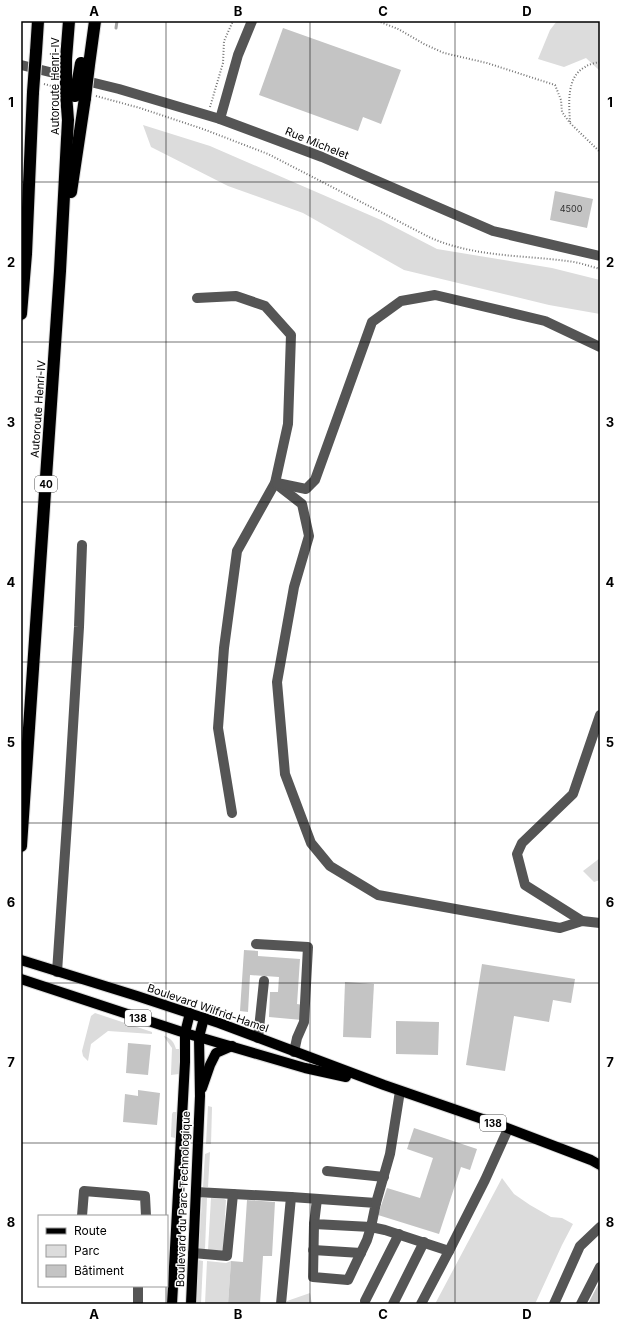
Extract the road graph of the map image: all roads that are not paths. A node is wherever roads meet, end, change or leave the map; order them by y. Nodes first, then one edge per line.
1 (38, 21) edge
2 (68, 21) edge
3 (86, 21) edge
4 (95, 21) edge
5 (252, 21) edge
6 (85, 64) junction
7 (21, 65) edge
8 (75, 94) junction
9 (220, 119) junction
10 (600, 256) edge
11 (60, 271) junction
12 (197, 298) dead end
13 (21, 314) edge
14 (600, 346) edge
15 (275, 483) junction
16 (82, 545) dead end
17 (600, 716) edge
18 (232, 813) dead end
19 (21, 846) edge
20 (582, 921) junction
21 (600, 923) edge
22 (256, 944) dead end
23 (21, 960) edge
24 (57, 972) junction
25 (21, 979) edge
26 (264, 981) dead end
27 (190, 1013) junction
28 (204, 1018) junction
29 (186, 1033) junction
30 (199, 1037) junction
31 (258, 1038) junction
32 (232, 1046) junction
33 (294, 1052) junction
34 (384, 1085) junction
35 (400, 1091) junction
36 (200, 1096) junction
37 (508, 1129) junction
38 (600, 1165) edge
39 (327, 1170) dead end
40 (384, 1177) junction
41 (196, 1192) junction
42 (233, 1194) junction
43 (291, 1198) junction
44 (317, 1198) junction
45 (376, 1203) junction
46 (82, 1215) edge
47 (146, 1215) edge
48 (314, 1224) junction
49 (371, 1227) junction
50 (600, 1227) edge
51 (399, 1234) junction
52 (171, 1238) edge
53 (424, 1242) junction
54 (313, 1250) junction
55 (449, 1251) junction
56 (193, 1253) junction
57 (361, 1253) junction
58 (600, 1267) edge
59 (138, 1287) edge
60 (365, 1301) dead end
61 (138, 1304) edge
62 (172, 1304) edge
63 (191, 1304) edge
64 (281, 1304) edge
65 (393, 1304) edge
66 (421, 1304) edge
67 (554, 1304) edge
68 (581, 1304) edge

1 - 13 highway, Autoroute Henri-IV, bridge
2 - 8 highway, Autoroute Henri-IV, bridge
3 - 6 highway
4 - 6 highway
5 - 9 street
6 - 8 highway, bridge
7 - 9 street, Rue Michelet
8 - 11 highway
8 - 11 highway, Autoroute Henri-IV / 40
9 - 10 street, Rue Michelet
11 - 19 highway, Autoroute Henri-IV / 40
12 - 15 street
14 - 15 street
15 - 18 street
15 - 20 street
16 - 24 street
17 - 20 street
20 - 21 street
22 - 33 street
23 - 24 main road, Boulevard Wilfrid-Hamel / 138
24 - 27 main road, Boulevard Wilfrid-Hamel / 138
25 - 29 main road, Boulevard Wilfrid-Hamel / 138
26 - 31 street
27 - 28 main road, Boulevard Wilfrid-Hamel / 138
27 - 29 main road, Boulevard du Parc-Technologique
28 - 30 main road, Boulevard du Parc-Technologique
28 - 31 main road, Boulevard Wilfrid-Hamel / 138
29 - 30 main road, Boulevard Wilfrid-Hamel / 138
29 - 52 main road, Boulevard du Parc-Technologique
30 - 32 main road, Boulevard Wilfrid-Hamel / 138
30 - 36 main road, Boulevard du Parc-Technologique
31 - 33 main road, Boulevard Wilfrid-Hamel / 138
32 - 34 main road, Boulevard Wilfrid-Hamel / 138
32 - 36 main road, Boulevard du Parc-Technologique
33 - 34 main road, Boulevard Wilfrid-Hamel / 138
34 - 35 main road, Boulevard Wilfrid-Hamel / 138
35 - 37 main road, Boulevard Wilfrid-Hamel / 138
35 - 40 street
36 - 41 main road, Boulevard du Parc-Technologique
37 - 38 main road, Boulevard Wilfrid-Hamel / 138
37 - 55 street
39 - 40 street
40 - 45 street
41 - 42 street
41 - 56 main road, Boulevard du Parc-Technologique
42 - 43 street
42 - 56 street
43 - 44 street
43 - 64 street
44 - 45 street
44 - 48 street
45 - 49 street
46 - 47 street
48 - 49 street
48 - 54 street
49 - 51 street
49 - 57 street
50 - 67 street
51 - 53 street
51 - 60 street
52 - 62 main road, Boulevard du Parc-Technologique
53 - 55 street
53 - 65 street
54 - 57 street
54 - 57 street
55 - 66 street
56 - 63 main road, Boulevard du Parc-Technologique
58 - 68 street
59 - 61 street

